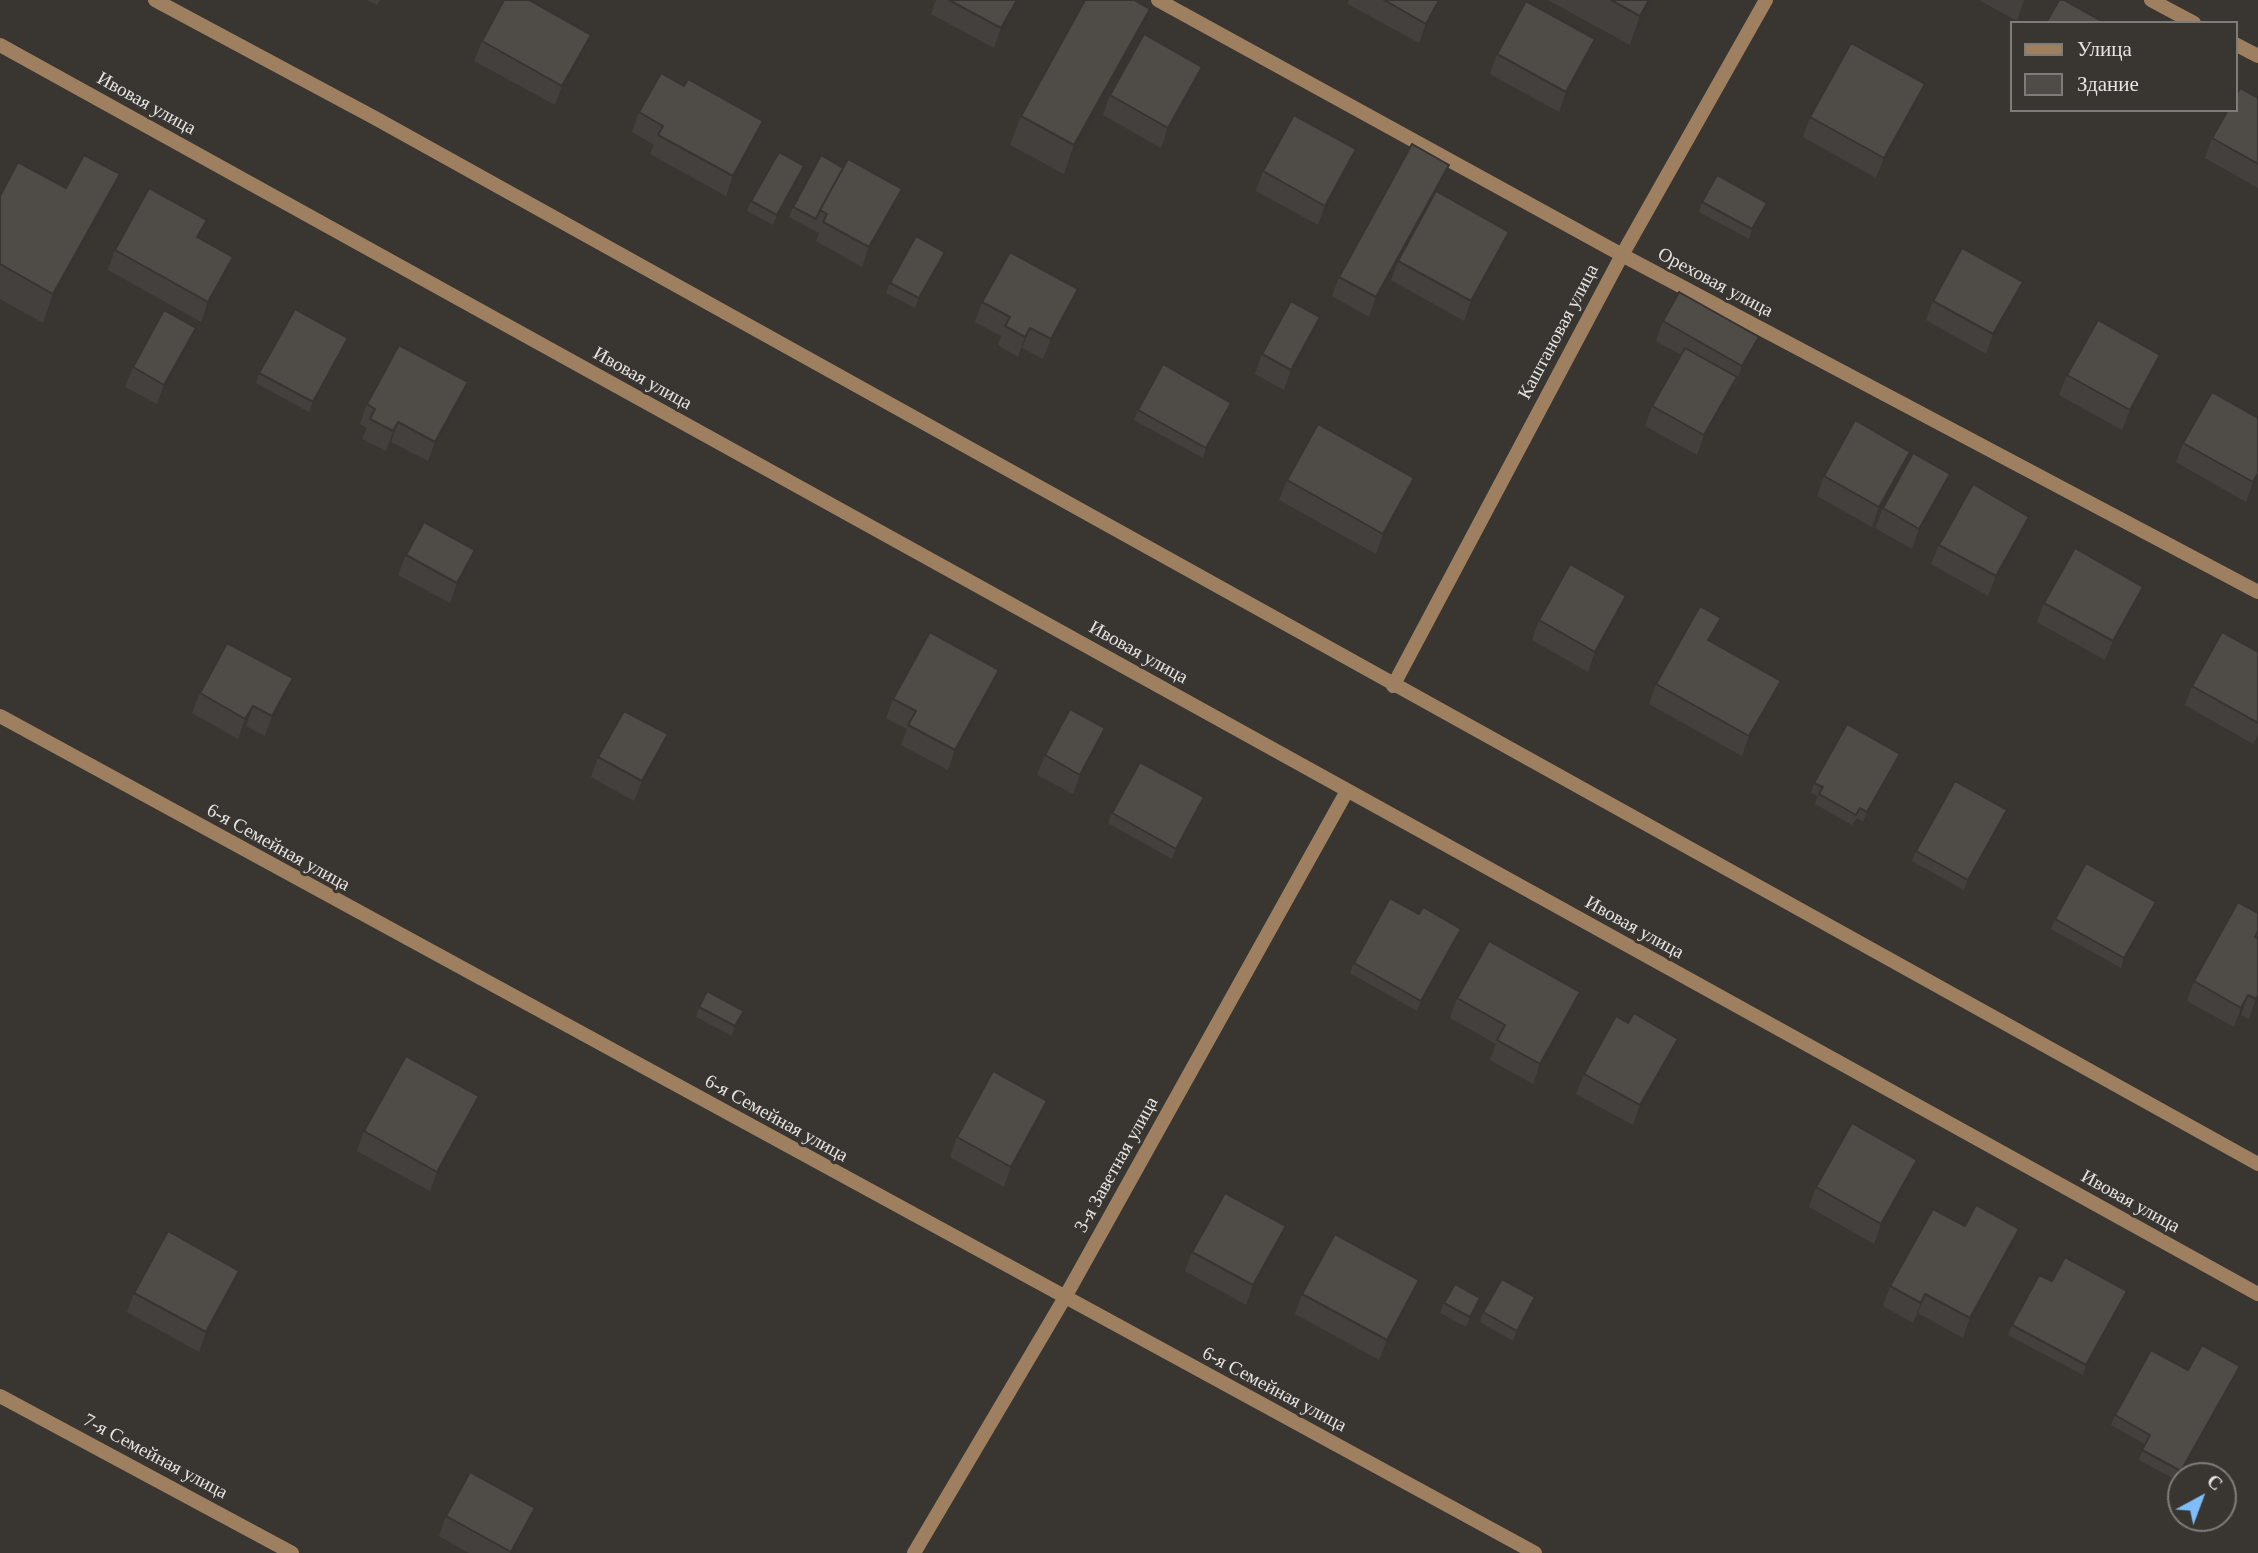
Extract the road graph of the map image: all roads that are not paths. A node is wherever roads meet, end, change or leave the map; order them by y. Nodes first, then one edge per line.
1 (155, 0) edge
2 (1158, 0) edge
3 (1766, 0) edge
4 (2151, 0) edge
5 (2190, 21) edge
6 (0, 45) edge
7 (2237, 45) edge
8 (2258, 56) edge
9 (1622, 255) junction
10 (2258, 593) edge
11 (1393, 686) junction
12 (0, 716) edge
13 (1347, 791) junction
14 (2258, 1164) edge
15 (2258, 1294) edge
16 (1064, 1299) junction
17 (0, 1396) edge
18 (292, 1553) edge
19 (914, 1553) edge
20 (1535, 1553) edge

1 - 11 street
2 - 9 street, Ореховая улица
3 - 9 street, Каштановая улица
4 - 5 street
6 - 13 street, Ивовая улица
7 - 8 street
9 - 10 street, Ореховая улица
9 - 11 street, Каштановая улица
11 - 14 street
12 - 16 street, 6-я Семейная улица
13 - 15 street, Ивовая улица
13 - 16 street, 3-я Заветная улица
16 - 19 street, 3-я Заветная улица
16 - 20 street, 6-я Семейная улица
17 - 18 street, 7-я Семейная улица

